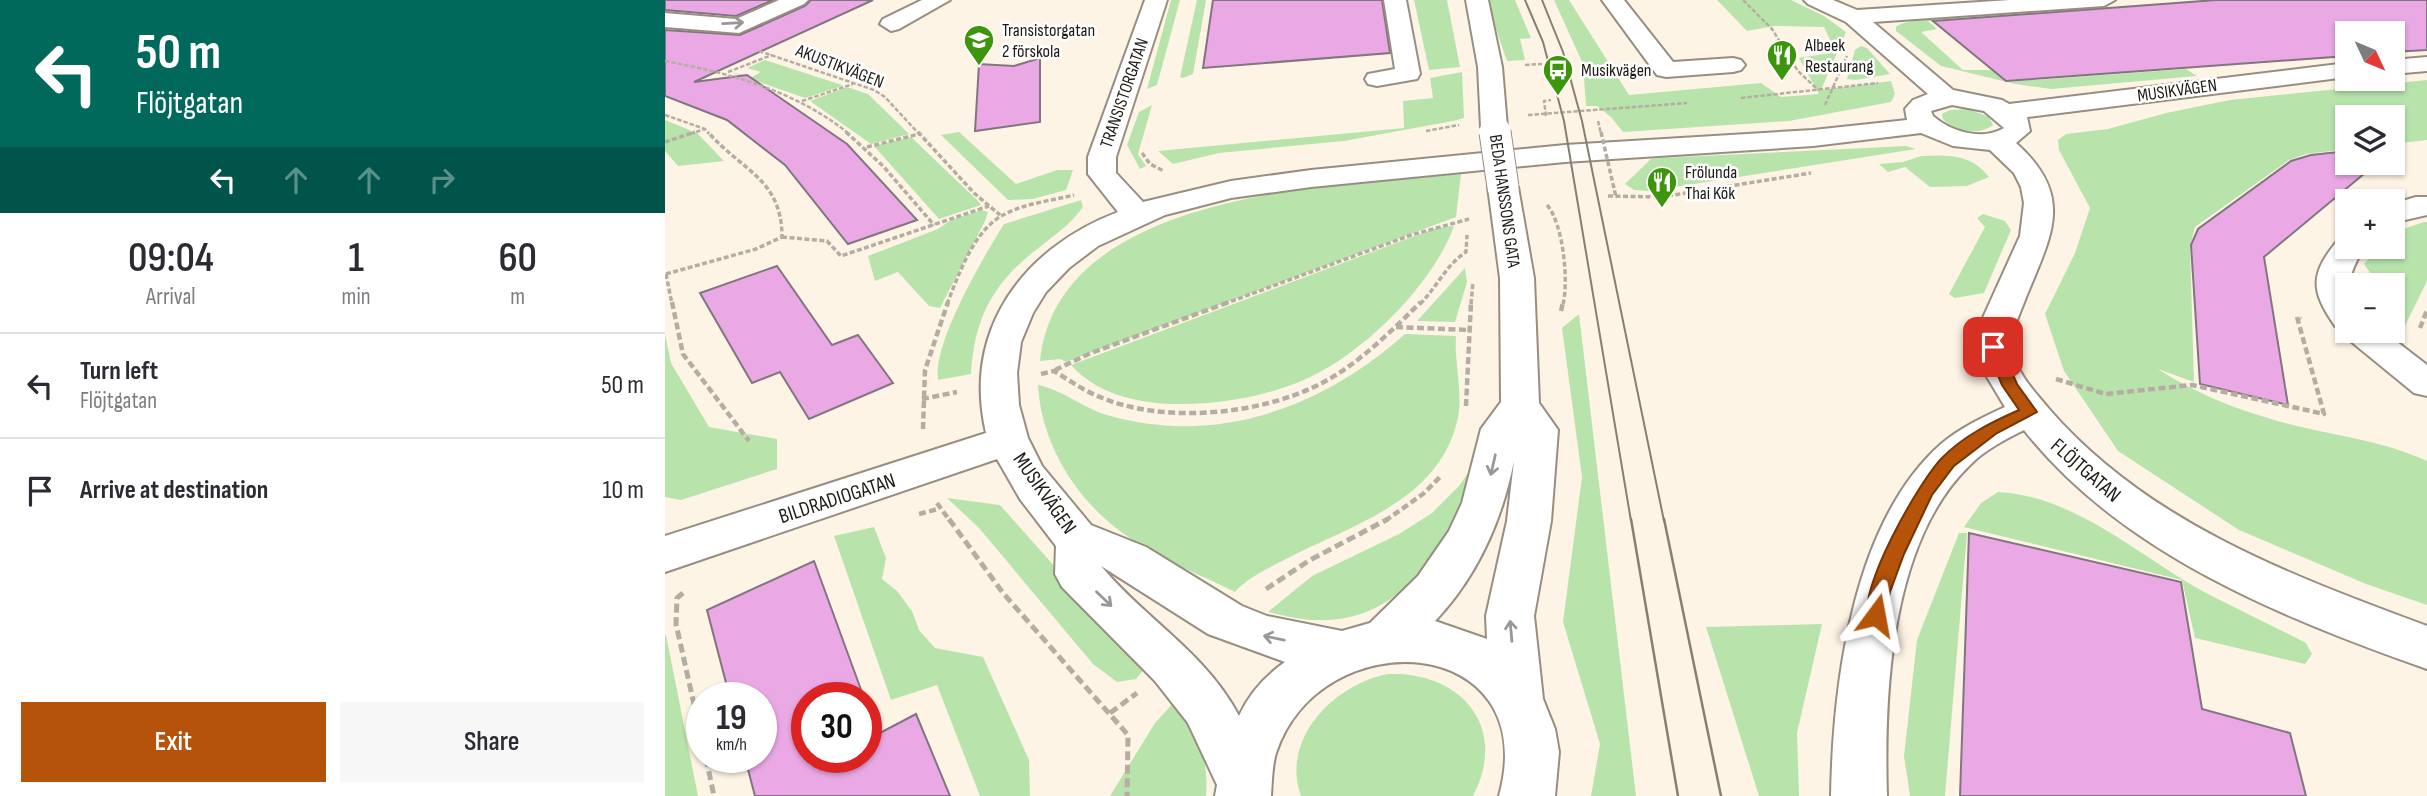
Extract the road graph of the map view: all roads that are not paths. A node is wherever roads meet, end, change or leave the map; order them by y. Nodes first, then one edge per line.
1 (697, 0) edge
2 (797, 0) edge
3 (939, 0) edge
4 (1156, 0) edge
5 (1395, 0) edge
6 (1477, 0) edge
7 (1613, 0) edge
8 (1815, 0) edge
9 (2104, 0) edge
10 (1854, 16) junction
11 (665, 18) edge
12 (891, 24) dead end
13 (2427, 64) edge
14 (1733, 65) dead end
15 (2405, 66) edge
16 (2335, 72) edge
17 (1377, 79) dead end
18 (1948, 98) junction
19 (1925, 125) junction
20 (2002, 126) junction
21 (2427, 205) edge
22 (2405, 210) edge
23 (1138, 216) junction
24 (2338, 259) edge
25 (2335, 296) edge
26 (2376, 343) edge
27 (2427, 384) edge
28 (2039, 395) junction
29 (1520, 404) junction
30 (1009, 440) junction
31 (1079, 541) junction
32 (665, 554) edge
33 (1363, 646) junction
34 (2427, 648) edge
35 (1517, 699) junction
36 (1243, 789) edge
37 (1527, 796) edge
38 (1859, 796) edge

1 - 11 street
11 -> 2 street
3 - 12 street
4 - 23 street, TRANSISTORGATAN
5 - 17 street
6 - 29 street, BEDA HANSSONS GATA, bridge
7 - 14 street
8 - 10 street
9 - 10 street
10 - 18 street
13 - 15 street
16 - 20 street, MUSIKVÄGEN
18 - 19 street
18 - 20 street, MUSIKVÄGEN
19 - 20 street, MUSIKVÄGEN
19 - 23 street, MUSIKVÄGEN
20 - 28 street, FLÖJTGATAN
21 - 22 street
23 - 30 street, MUSIKVÄGEN
24 - 25 street
26 - 27 street
28 - 34 street, FLÖJTGATAN
28 - 38 street
29 -> 33 street
35 -> 29 street, BEDA HANSSONS GATA
30 - 31 street, MUSIKVÄGEN
30 - 32 street, BILDRADIOGATAN
33 -> 31 street, MUSIKVÄGEN
31 -> 36 street, MUSIKVÄGEN
33 - 35 street, BEDA HANSSONS GATA
33 - 36 street
35 - 37 street, BEDA HANSSONS GATA

